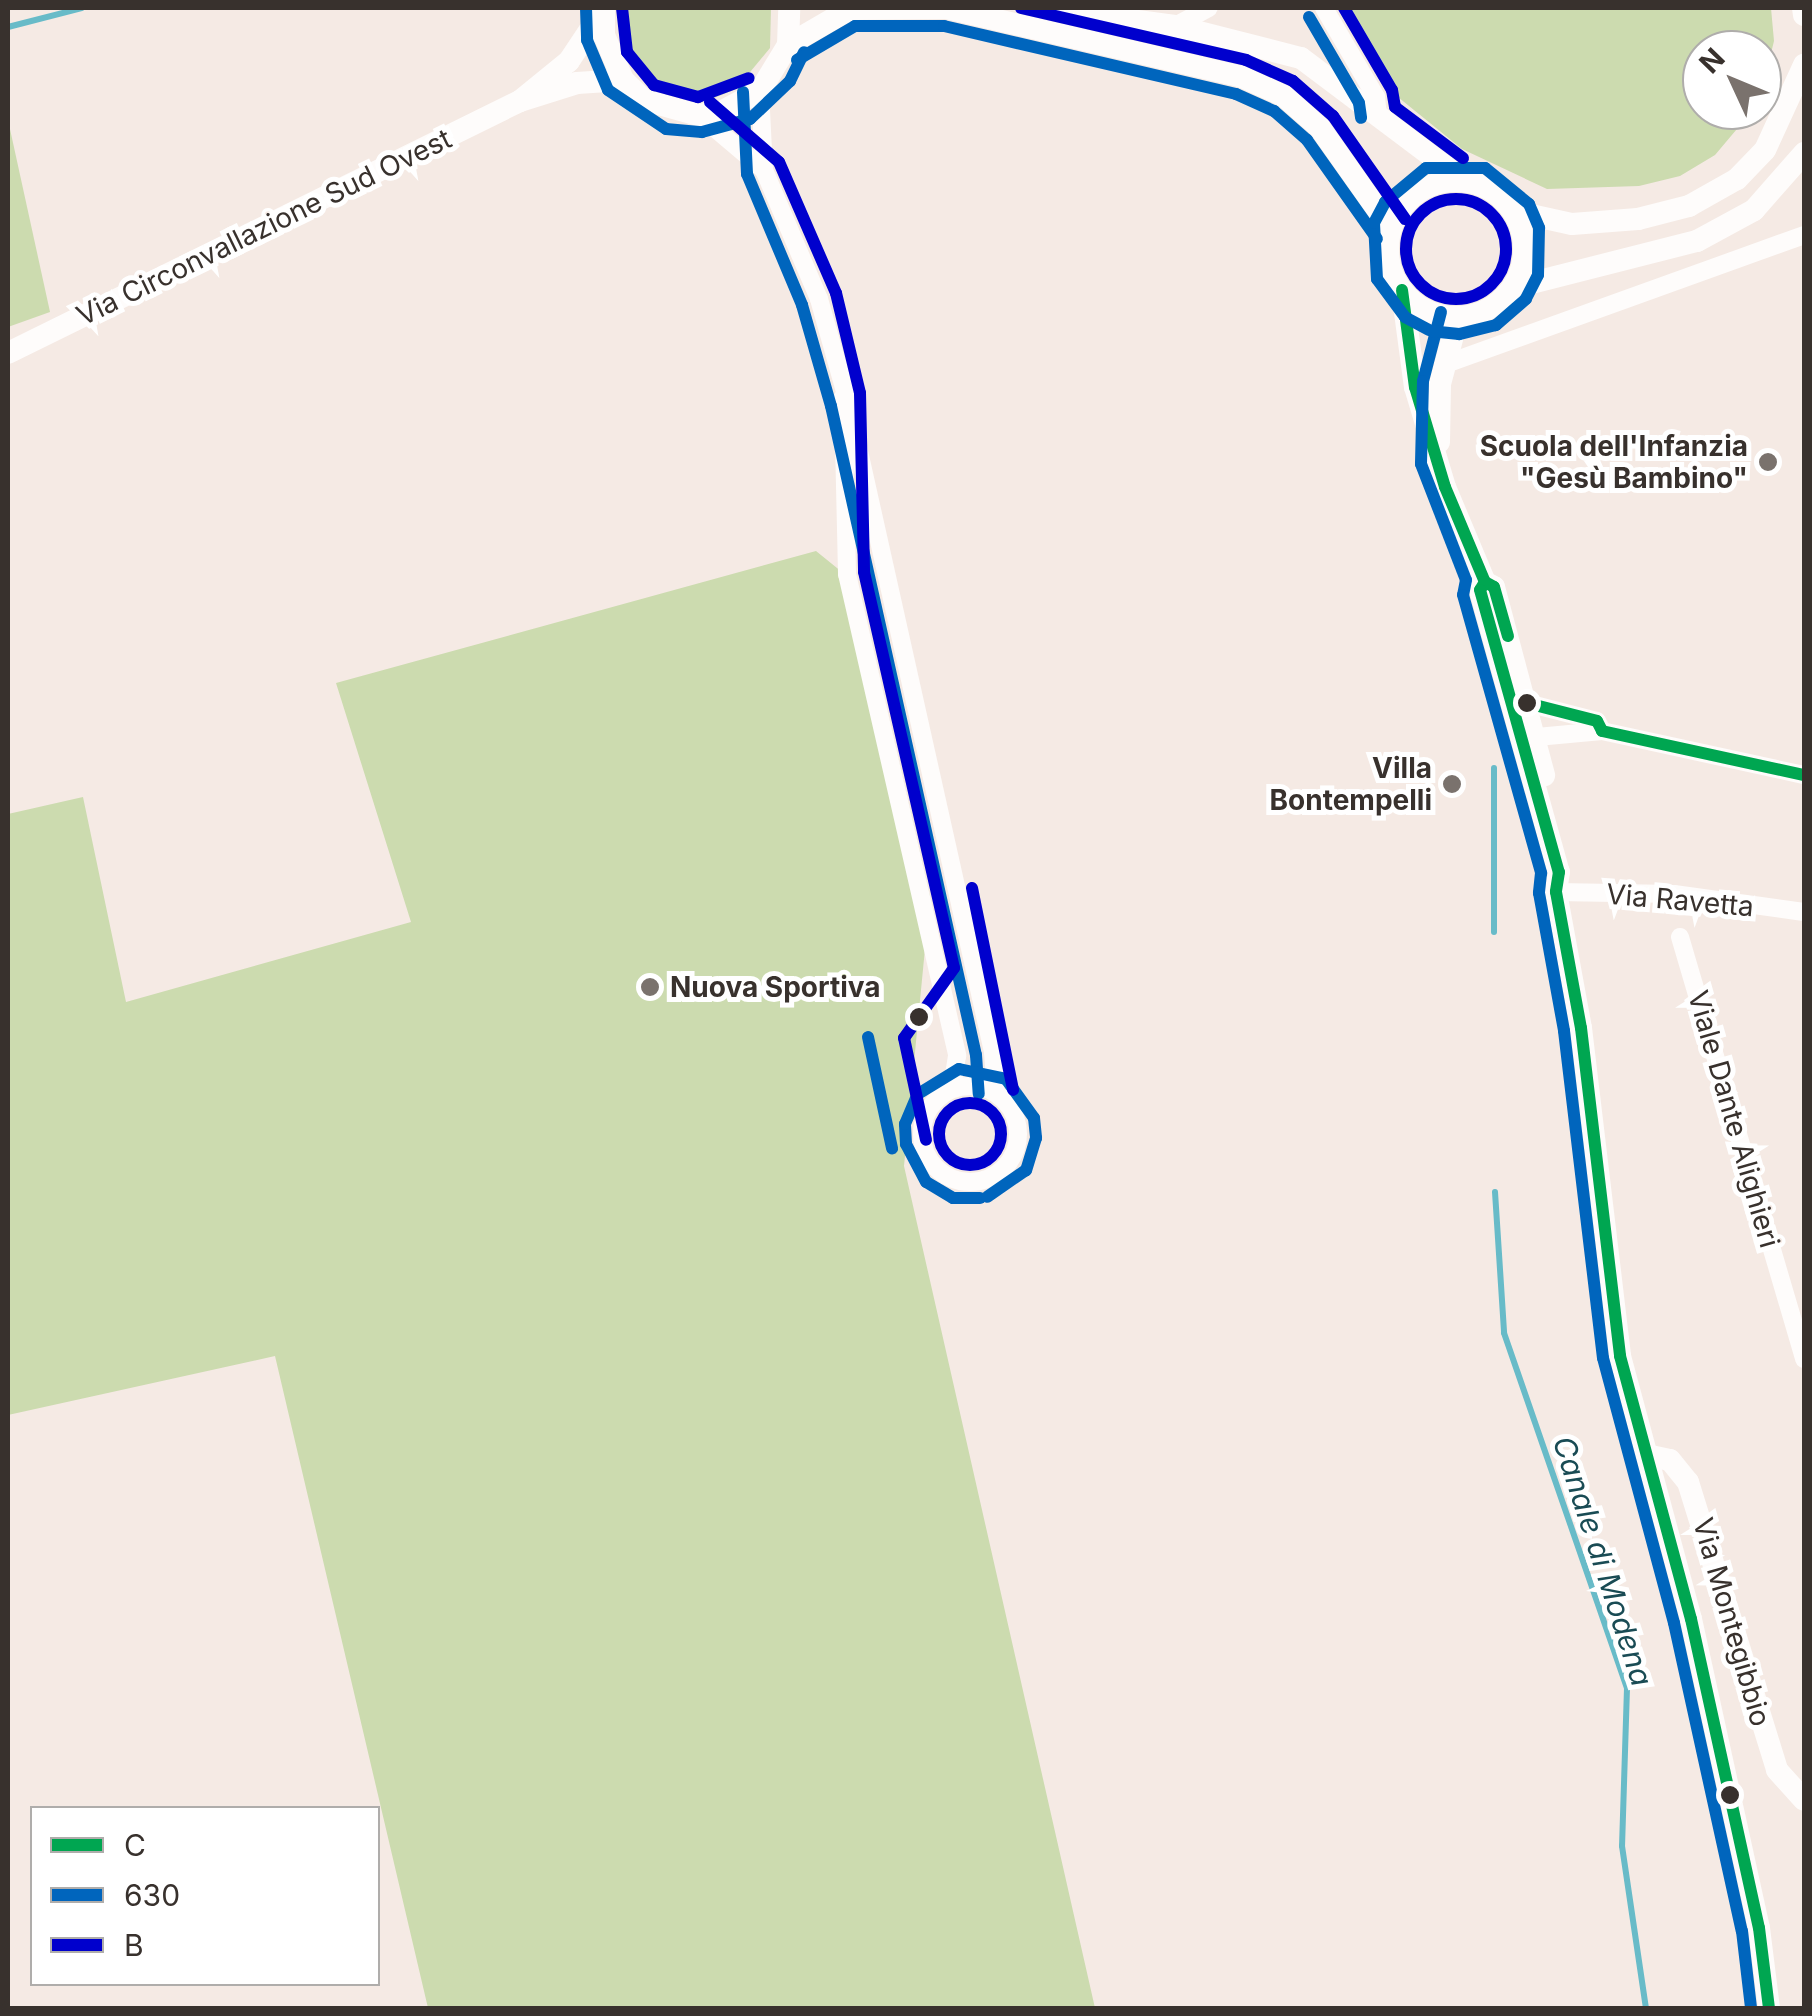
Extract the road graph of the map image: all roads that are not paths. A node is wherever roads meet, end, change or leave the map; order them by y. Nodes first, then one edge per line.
1 (789, 8) edge
2 (1042, 8) edge
3 (1208, 8) edge
4 (1324, 8) edge
5 (604, 9) edge
6 (1175, 26) junction
7 (788, 45) junction
8 (1804, 65) edge
9 (623, 80) junction
10 (760, 91) junction
11 (520, 102) junction
12 (699, 116) junction
13 (1378, 116) junction
14 (1804, 154) edge
15 (764, 170) junction
16 (1466, 182) junction
17 (1513, 212) junction
18 (1391, 229) junction
19 (1804, 235) edge
20 (1512, 288) junction
21 (1402, 290) junction
22 (1458, 317) junction
23 (8, 353) edge
24 (1443, 365) junction
25 (843, 397) junction
26 (1438, 461) junction
27 (1485, 582) junction
28 (1527, 703) junction
29 (1602, 731) junction
30 (1527, 738) junction
31 (1804, 774) edge
32 (1556, 892) junction
33 (1804, 912) edge
34 (1680, 938) dead end
35 (952, 1089) junction
36 (996, 1093) junction
37 (1804, 1359) edge
38 (1651, 1456) junction
39 (1804, 1800) edge
40 (1769, 2008) edge

1 - 7 main road
2 - 6 main road
3 - 6 street
4 - 13 street
5 - 9 main road, Via Circonvallazione Sud Ovest
5 - 11 main road, Via Circonvallazione Sud Ovest
6 - 13 main road
7 - 10 main road
7 - 18 main road
8 - 17 main road
9 - 11 main road, Via Circonvallazione Sud Ovest
9 - 12 main road
10 - 12 main road
10 - 15 street
11 - 23 main road, Via Circonvallazione Sud Ovest
12 - 15 street
13 - 16 main road
14 - 20 main road
15 - 25 street
16 - 17 main road
16 - 18 main road
17 - 20 main road
18 - 21 main road
19 - 24 street
20 - 22 main road
21 - 22 main road
21 - 26 main road
22 - 24 main road
24 - 26 main road
25 - 35 street
25 - 36 street
26 - 27 main road
27 - 28 main road
27 - 30 main road
28 - 29 street
28 - 30 main road
29 - 30 street
29 - 31 street
30 - 32 main road
32 - 33 street, Via Ravetta
32 - 38 main road
34 - 37 street, Viale Dante Alighieri
35 - 36 street
35 - 36 street
38 - 39 main road, Via Montegibbio
38 - 40 main road

